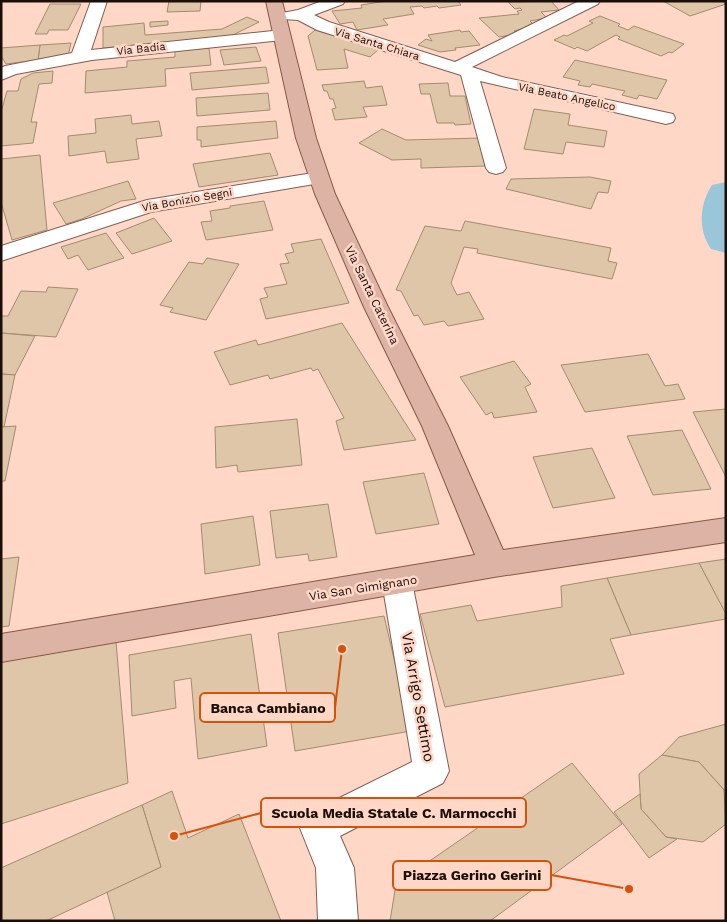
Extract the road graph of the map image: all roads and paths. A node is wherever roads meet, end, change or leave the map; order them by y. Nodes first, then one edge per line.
1 (99, 1) edge
2 (337, 1) edge
3 (592, 1) edge
4 (284, 17) edge
5 (80, 56) junction
6 (462, 71) junction
7 (2, 74) edge
8 (666, 118) dead end
9 (496, 168) dead end
10 (319, 178) junction
11 (1, 254) edge
12 (726, 530) edge
13 (494, 564) junction
14 (397, 582) junction
15 (1, 648) edge
16 (338, 921) edge

1 - 5 street
2 - 4 street, Via Badia
3 - 6 street
4 - 5 street, Via Badia
4 - 6 street, Via Santa Chiara
4 - 10 main road, Via Santa Caterina
5 - 7 street, Via Badia
6 - 8 street, Via Beato Angelico
6 - 9 street
10 - 11 street, Via Bonizio Segni
10 - 13 main road, Via Santa Caterina
12 - 13 main road, Via San Gimignano
13 - 14 main road, Via San Gimignano
14 - 15 main road, Via San Gimignano
14 - 16 street, Via Arrigo Settimo

